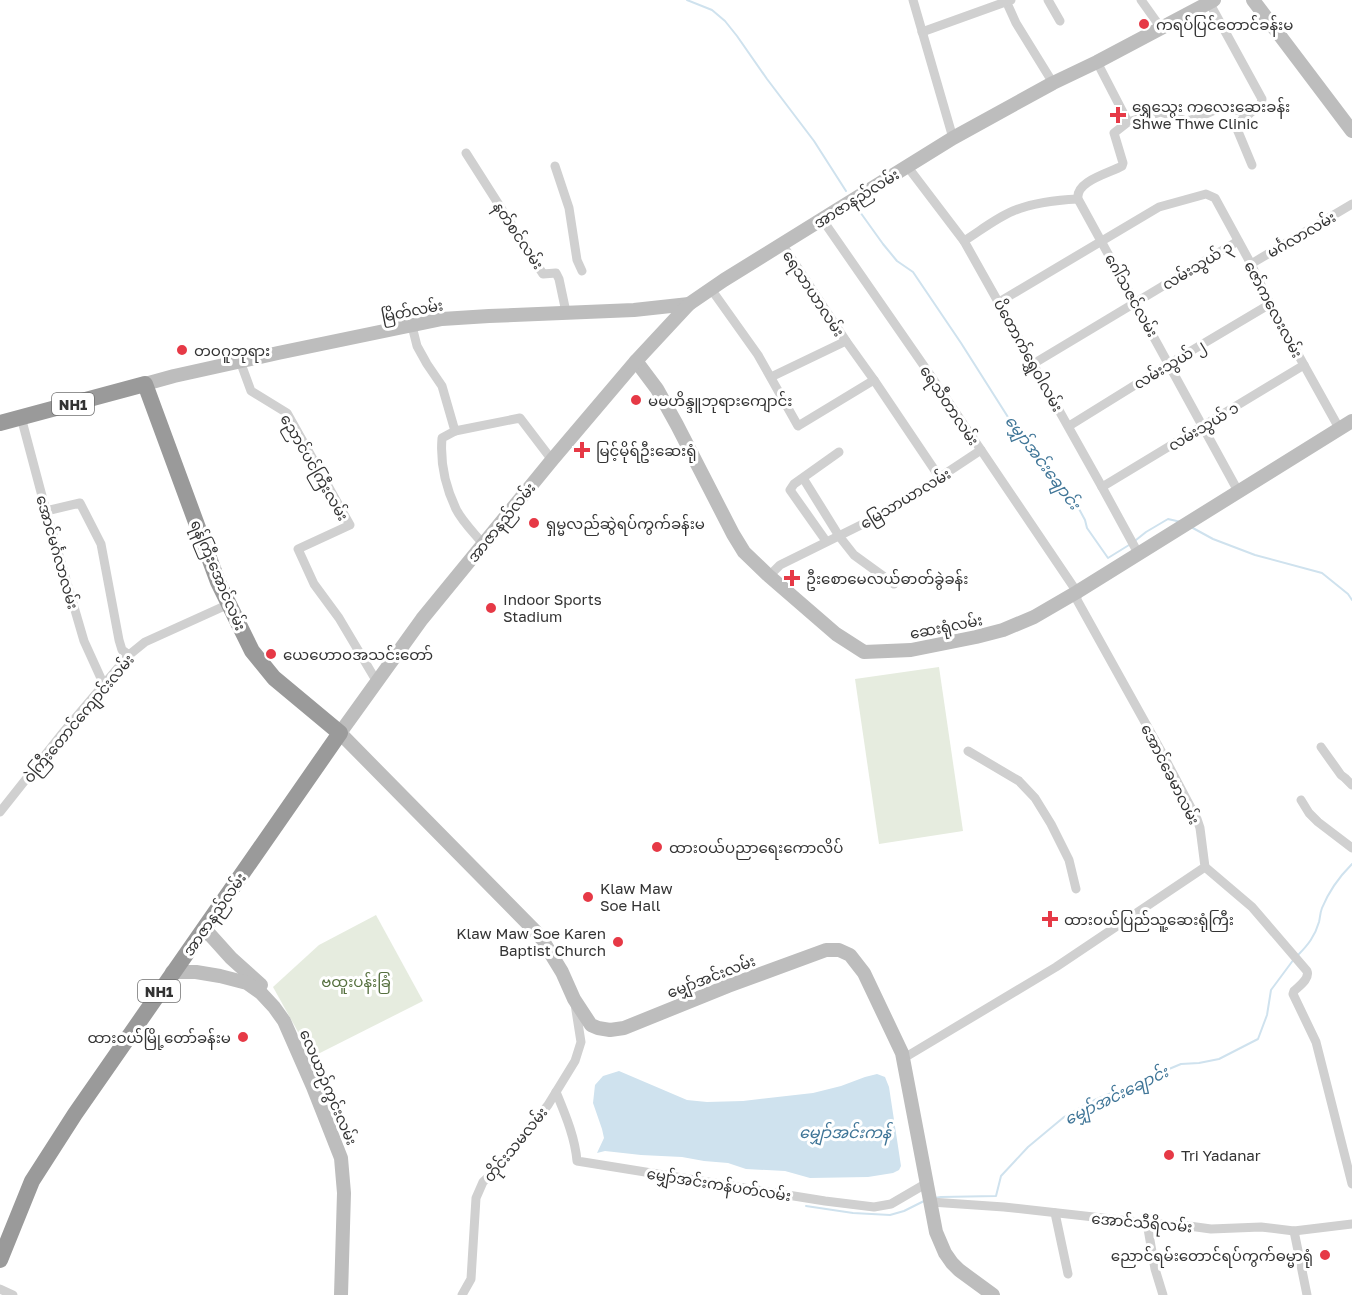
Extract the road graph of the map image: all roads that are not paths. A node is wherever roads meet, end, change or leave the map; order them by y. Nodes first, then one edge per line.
1 (912, 0) edge
2 (1048, 0) edge
3 (1141, 0) edge
4 (1253, 0) edge
5 (1008, 1) edge
6 (1211, 1) edge
7 (1059, 21) dead end
8 (1161, 28) junction
9 (922, 32) junction
10 (1097, 62) junction
11 (1053, 83) junction
12 (1249, 114) junction
13 (1128, 123) junction
14 (1352, 131) edge
15 (953, 138) junction
16 (466, 153) dead end
17 (1252, 165) dead end
18 (555, 166) dead end
19 (907, 166) junction
20 (1078, 199) junction
21 (1352, 204) edge
22 (822, 219) junction
23 (964, 241) junction
24 (1102, 241) junction
25 (1238, 241) junction
26 (782, 244) junction
27 (1251, 264) junction
28 (582, 271) dead end
29 (711, 289) junction
30 (999, 302) junction
31 (1135, 302) junction
32 (689, 304) junction
33 (1270, 304) junction
34 (645, 309) junction
35 (566, 312) junction
36 (412, 326) junction
37 (663, 332) junction
38 (846, 341) junction
39 (240, 361) junction
40 (636, 361) junction
41 (1033, 364) junction
42 (1169, 364) junction
43 (1304, 365) junction
44 (771, 377) junction
45 (874, 380) junction
46 (146, 384) junction
47 (21, 417) junction
48 (1352, 421) edge
49 (0, 423) edge
50 (1069, 426) junction
51 (1203, 426) junction
52 (1340, 428) junction
53 (455, 431) junction
54 (981, 450) junction
55 (839, 452) dead end
56 (552, 460) junction
57 (803, 478) junction
58 (940, 478) junction
59 (1102, 487) junction
60 (1238, 491) junction
61 (46, 511) junction
62 (839, 536) junction
63 (826, 541) junction
64 (483, 544) junction
65 (1138, 553) junction
66 (769, 576) junction
67 (894, 584) dead end
68 (1077, 592) junction
69 (229, 604) junction
70 (129, 655) junction
71 (377, 682) junction
72 (104, 685) junction
73 (340, 733) junction
74 (1321, 747) dead end
75 (968, 751) dead end
76 (1352, 785) edge
77 (1301, 800) dead end
78 (0, 812) edge
79 (1352, 848) edge
80 (1205, 867) junction
81 (1076, 888) dead end
82 (204, 928) junction
83 (231, 958) junction
84 (172, 972) junction
85 (220, 976) junction
86 (574, 999) junction
87 (904, 1058) junction
88 (556, 1092) junction
89 (927, 1183) junction
90 (1352, 1184) edge
91 (931, 1202) junction
92 (1055, 1213) junction
93 (1147, 1224) junction
94 (1352, 1224) edge
95 (1294, 1231) junction
96 (4, 1241) edge
97 (0, 1260) edge
98 (1068, 1274) dead end
99 (0, 1289) edge
100 (13, 1295) edge
101 (341, 1295) edge
102 (348, 1295) edge
103 (462, 1295) edge
104 (993, 1295) edge
105 (1163, 1295) edge
106 (1308, 1295) edge

1 - 9 street
2 - 7 street
3 - 8 street
4 - 14 main road
5 - 9 street
5 - 11 street
6 - 8 main road, အာဇာနည်လမ်း
6 - 12 street
8 - 10 main road, အာဇာနည်လမ်း
9 - 15 street
10 - 11 main road, အာဇာနည်လမ်း
10 - 13 street
11 - 15 main road, အာဇာနည်လမ်း
12 - 13 street
12 - 17 street
13 - 20 street
15 - 19 main road, အာဇာနည်လမ်း
16 - 35 street, နတ်စင်လမ်း
18 - 28 street
19 - 22 main road, အာဇာနည်လမ်း
19 - 23 street, ပိတောက်ရွှေဝါလမ်း
20 - 23 street
20 - 24 street, ဂေါ်သဇင်လမ်း
21 - 27 street, မင်္ဂလာလမ်း
22 - 26 main road, အာဇာနည်လမ်း
22 - 54 street, ရေသီတာလမ်း
23 - 30 street, ပိတောက်ရွှေဝါလမ်း
24 - 25 street, ဇော်ကလေးလမ်း
24 - 30 street
24 - 31 street, ဂေါ်သဇင်လမ်း
25 - 27 street, ဇော်ကလေးလမ်း
25 - 31 street, လမ်းသွယ် ၃
26 - 29 main road, အာဇာနည်လမ်း
26 - 38 street, ရေသာယာလမ်း
27 - 33 street, ဇော်ကလေးလမ်း
29 - 32 main road, အာဇာနည်လမ်း
29 - 44 street
30 - 41 street, ပိတောက်ရွှေဝါလမ်း
31 - 41 street, လမ်းသွယ် ၃
31 - 42 street, ဂေါ်သဇင်လမ်း
32 - 34 main road, မြိတ်လမ်း
32 - 37 main road, အာဇာနည်လမ်း
33 - 42 street, လမ်းသွယ် ၂
33 - 43 street, ဇော်ကလေးလမ်း
34 - 35 main road, မြိတ်လမ်း
34 - 37 main road
35 - 36 main road, မြိတ်လမ်း
36 - 39 main road, မြိတ်လမ်း
36 - 53 street
37 - 40 main road, အာဇာနည်လမ်း
38 - 44 street, ရေသာယာလမ်း
38 - 45 street, ရေသာယာလမ်း
39 - 46 main road, မြိတ်လမ်း
39 - 71 street, ညောင်ပင်ကြီးလမ်း
40 - 56 main road, အာဇာနည်လမ်း
40 - 66 main road, ဆေးရုံလမ်း
41 - 50 street, ပိတောက်ရွှေဝါလမ်း
42 - 50 street, လမ်းသွယ် ၂
42 - 51 street, ဂေါ်သဇင်လမ်း
43 - 51 street, လမ်းသွယ် ၁
43 - 52 street, ဇော်ကလေးလမ်း
44 - 45 street
45 - 58 street, ရေသာယာလမ်း
46 - 47 highway, NH1
46 - 69 highway, ရန်ကြီးအောင်လမ်း
47 - 49 highway, NH1
47 - 61 street, အောင်မင်္ဂလာလမ်း
48 - 52 main road, ဆေးရုံလမ်း
50 - 59 street, ပိတောက်ရွှေဝါလမ်း
51 - 59 street, လမ်းသွယ် ၁
51 - 60 street, ဂေါ်သဇင်လမ်း
52 - 60 main road, ဆေးရုံလမ်း
53 - 56 street
53 - 64 street
54 - 58 street, မြေသာယာလမ်း
54 - 68 street, ရေသီတာလမ်း
55 - 57 street
56 - 64 main road, အာဇာနည်လမ်း
57 - 62 street
57 - 63 street
58 - 62 street, မြေသာယာလမ်း
59 - 65 street, ပိတောက်ရွှေဝါလမ်း
60 - 65 main road, ဆေးရုံလမ်း
61 - 70 street
61 - 72 street, အောင်မင်္ဂလာလမ်း
62 - 63 street, မြေသာယာလမ်း
62 - 67 street
63 - 66 street, မြေသာယာလမ်း
64 - 71 main road, အာဇာနည်လမ်း
65 - 68 main road, ဆေးရုံလမ်း
66 - 68 main road, ဆေးရုံလမ်း
68 - 80 street, အောင်ခေမာလမ်း
69 - 70 street, ဝဲကြီးတောင်ကျောင်းလမ်း
69 - 73 highway, ရန်ကြီးအောင်လမ်း
70 - 72 street, ဝဲကြီးတောင်ကျောင်းလမ်း
71 - 73 main road, အာဇာနည်လမ်း
72 - 78 street, ဝဲကြီးတောင်ကျောင်းလမ်း
73 - 82 highway, အာဇာနည်လမ်း / NH1
73 - 86 main road, မျှော်အင်းလမ်း
74 - 76 street
75 - 81 street
77 - 79 street
80 - 87 street
80 - 90 street
82 - 83 main road, လေယာဉ်ကွင်းလမ်း
82 - 84 highway, အာဇာနည်လမ်း / NH1
83 - 85 main road
83 - 102 main road, လေယာဉ်ကွင်းလမ်း
84 - 85 main road, လေယာဉ်ကွင်းလမ်း
84 - 96 highway, အာဇာနည်လမ်း / NH1
85 - 101 main road, လေယာဉ်ကွင်းလမ်း
86 - 87 main road, မျှော်အင်းလမ်း
86 - 88 street, တိုင်းသမလမ်း
87 - 89 main road, မျှော်အင်းလမ်း
88 - 89 street, မျှော်အင်းကန်ပတ်လမ်း
88 - 103 street, တိုင်းသမလမ်း
89 - 91 main road, မျှော်အင်းလမ်း
91 - 92 street, အောင်သီရိလမ်း
91 - 104 main road, မျှော်အင်းလမ်း
92 - 93 street, အောင်သီရိလမ်း
92 - 98 street
93 - 95 street, အောင်သီရိလမ်း
93 - 105 street
94 - 95 street, အောင်သီရိလမ်း
95 - 106 street
96 - 97 highway, အာဇာနည်လမ်း / NH1
99 - 100 street

